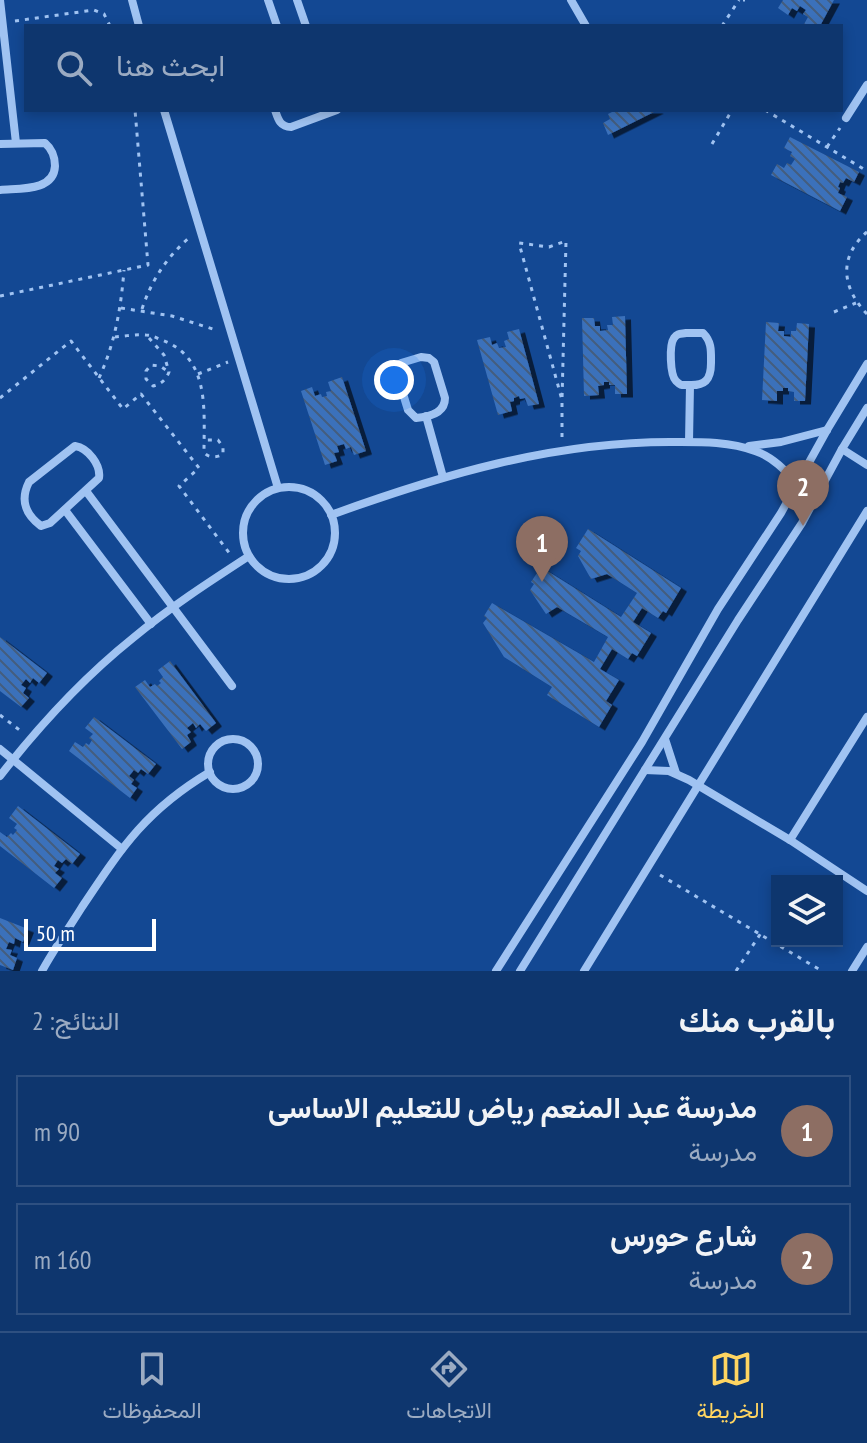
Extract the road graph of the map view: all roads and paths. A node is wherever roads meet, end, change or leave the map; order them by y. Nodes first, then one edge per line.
1 (0, 0) edge
2 (132, 0) edge
3 (268, 0) edge
4 (297, 0) edge
5 (571, 0) edge
6 (742, 0) edge
7 (3, 23) junction
8 (109, 24) edge
9 (138, 24) edge
10 (276, 24) edge
11 (305, 24) edge
12 (585, 24) edge
13 (724, 24) edge
14 (867, 85) edge
15 (135, 112) edge
16 (165, 112) edge
17 (276, 112) edge
18 (331, 112) edge
19 (731, 112) edge
20 (768, 112) edge
21 (846, 118) joint
22 (16, 143) junction
23 (0, 144) edge
24 (712, 144) dead end
25 (827, 147) junction
26 (867, 171) edge
27 (0, 190) edge
28 (199, 229) junction
29 (867, 232) edge
30 (124, 270) junction
31 (0, 296) edge
32 (856, 303) junction
33 (121, 308) junction
34 (142, 311) junction
35 (834, 312) dead end
36 (867, 314) edge
37 (231, 334) junction
38 (147, 335) junction
39 (115, 337) junction
40 (238, 358) junction
41 (867, 364) edge
42 (169, 372) junction
43 (198, 374) junction
44 (99, 378) junction
45 (690, 385) junction
46 (0, 398) edge
47 (562, 400) junction
48 (867, 408) edge
49 (426, 416) junction
50 (827, 430) junction
51 (204, 440) junction
52 (689, 442) junction
53 (740, 446) junction
54 (842, 449) junction
55 (562, 451) junction
56 (867, 465) edge
57 (443, 477) junction
58 (797, 484) junction
59 (278, 488) junction
60 (86, 491) junction
61 (65, 510) junction
62 (867, 511) edge
63 (331, 515) junction
64 (249, 556) junction
65 (238, 564) junction
66 (174, 607) junction
67 (151, 624) junction
68 (232, 686) dead end
69 (0, 715) edge
70 (867, 717) edge
71 (31, 739) junction
72 (665, 739) junction
73 (642, 742) junction
74 (0, 749) edge
75 (657, 752) junction
76 (13, 759) junction
77 (645, 770) junction
78 (210, 772) junction
79 (676, 773) junction
80 (0, 776) edge
81 (698, 785) junction
82 (790, 840) junction
83 (122, 849) junction
84 (648, 867) junction
85 (867, 891) edge
86 (761, 933) junction
87 (867, 947) edge
88 (42, 971) edge
89 (496, 971) edge
90 (520, 971) edge
91 (584, 971) edge
92 (736, 971) edge
93 (822, 971) edge
94 (852, 971) edge

1 - 7 street
2 - 9 street
3 - 10 street
4 - 11 street
5 - 12 street
6 - 13 path
7 - 8 path
7 - 22 street
14 - 21 street
15 - 30 path
16 - 28 street
17 - 18 street
19 - 24 path
20 - 25 path
21 - 25 path
22 - 23 street
22 - 27 street
25 - 26 path
28 - 34 path
28 - 37 street
29 - 32 path
30 - 31 path
30 - 33 path
32 - 35 path
32 - 36 path
33 - 34 path
33 - 39 path
34 - 37 path
37 - 40 street
38 - 39 path
38 - 42 path
38 - 43 path
39 - 44 path
40 - 43 path
40 - 59 street
41 - 50 street
42 - 42 path
43 - 51 path
44 - 46 path
44 - 65 path
45 - 45 street
45 - 52 street
47 - 47 path
47 - 55 path
48 - 54 street
49 - 49 street
49 - 57 street
50 - 53 street
50 - 58 street
51 - 51 path
52 - 53 street
52 - 55 street
53 - 58 street
54 - 56 street
54 - 72 street
55 - 57 street
57 - 63 street
58 - 73 street
59 - 63 street
59 - 64 street
60 - 61 street
60 - 61 street
60 - 66 street
61 - 67 street
62 - 81 street
63 - 64 street
64 - 65 street
65 - 66 street
66 - 67 street
66 - 68 street
67 - 71 street
69 - 71 path
70 - 82 street
71 - 76 street
72 - 75 street
72 - 79 street
73 - 75 street
73 - 89 street
74 - 76 street
75 - 77 street
76 - 80 street
76 - 83 street
77 - 79 street
77 - 90 street
78 - 78 street
78 - 83 street
79 - 81 street
81 - 82 street
81 - 84 street
82 - 85 street
83 - 88 street
84 - 86 path
84 - 91 street
86 - 92 path
86 - 93 path
87 - 94 street

